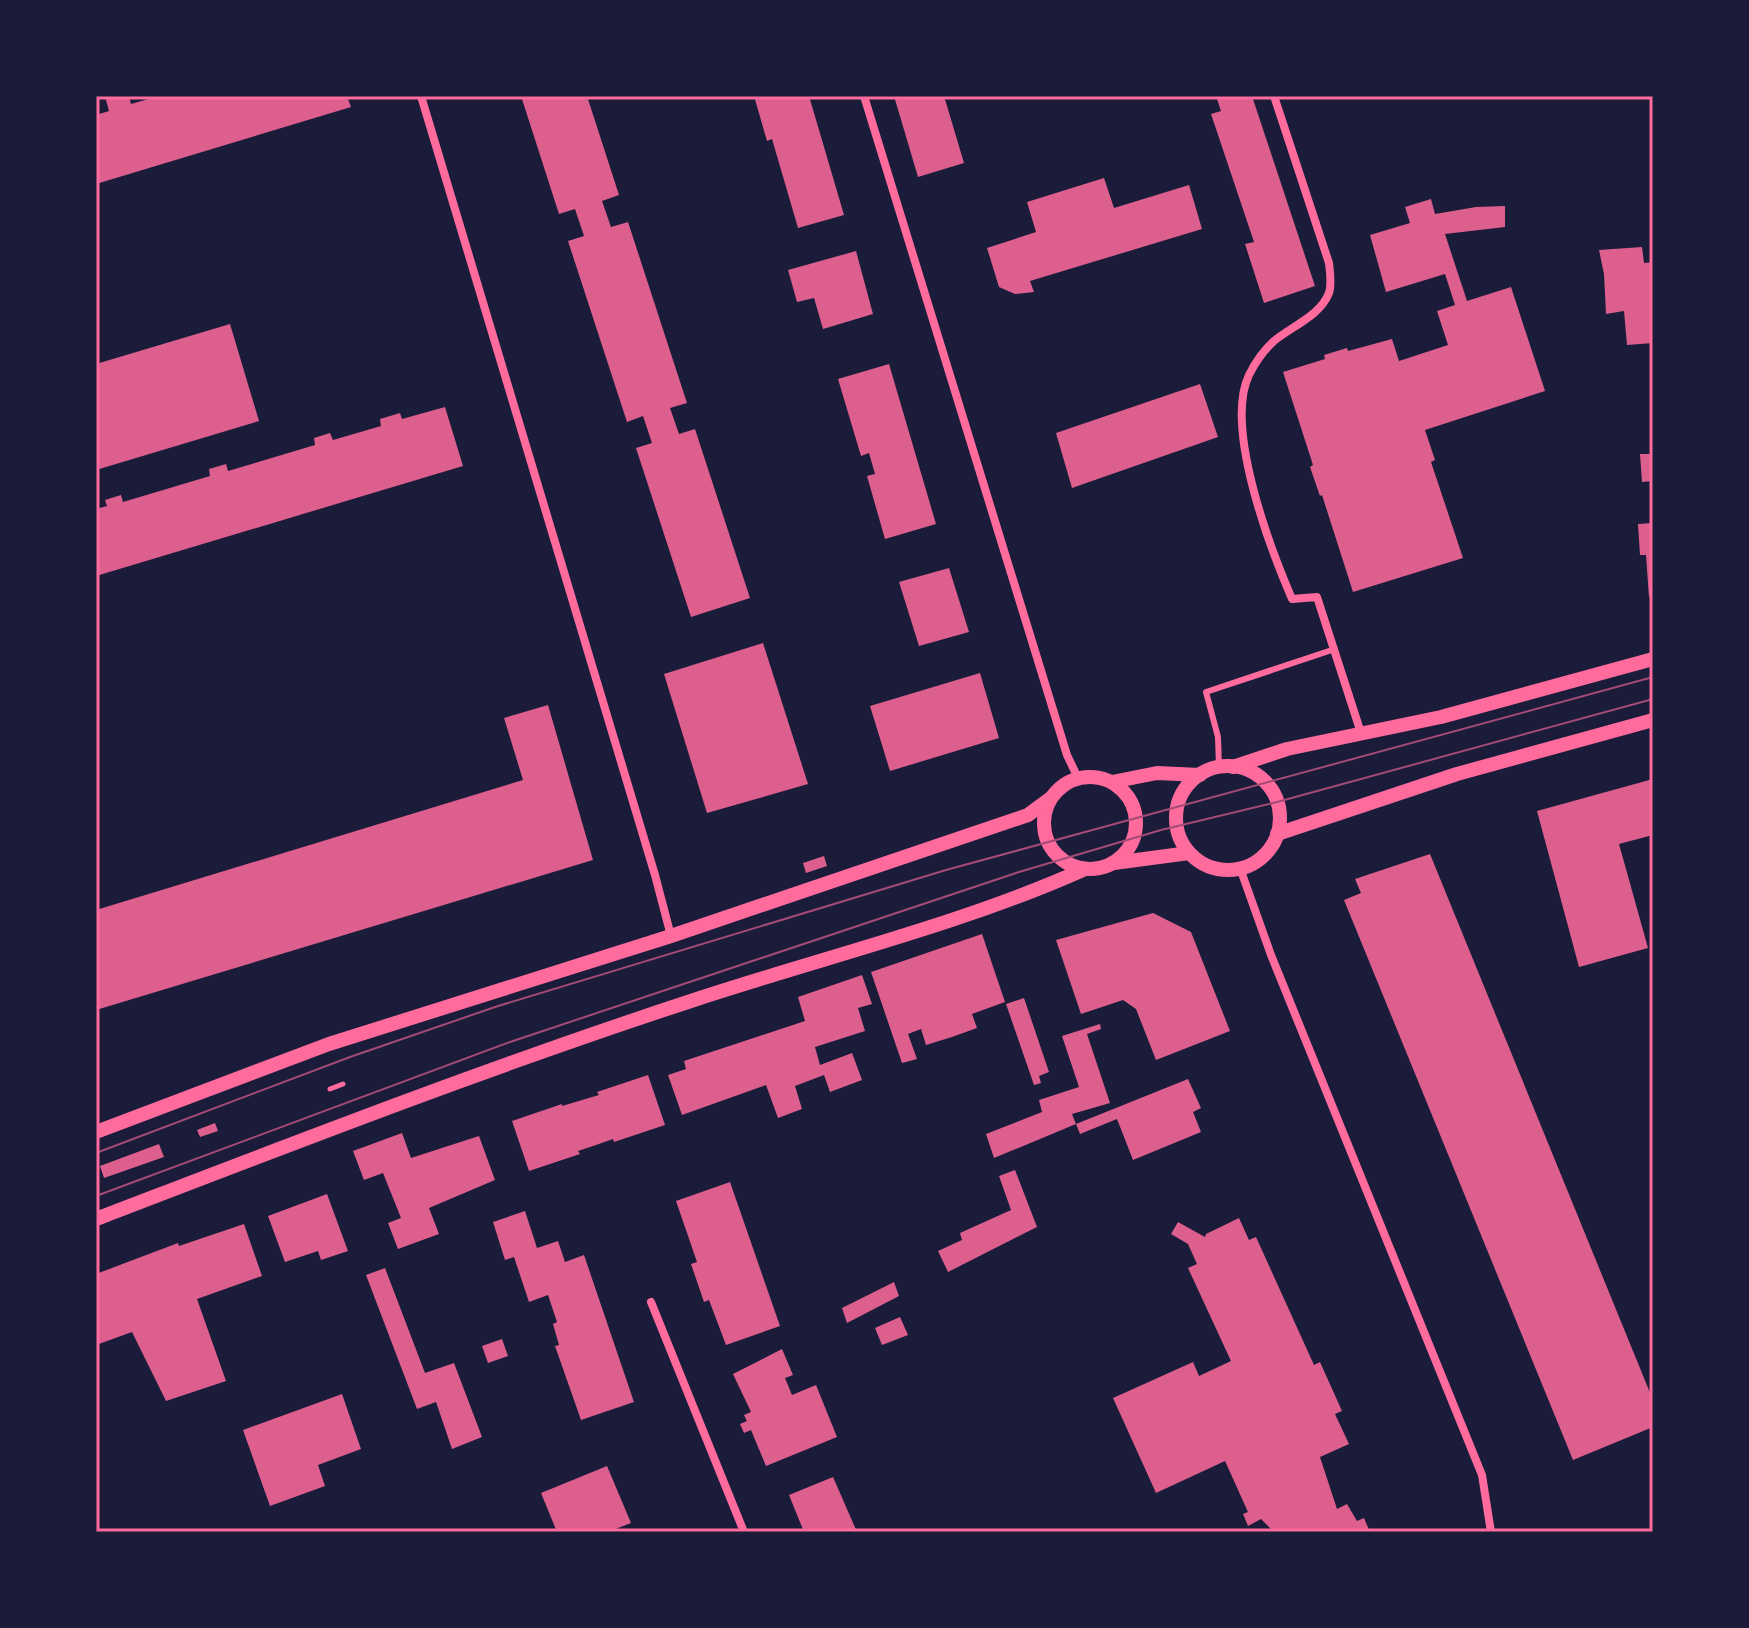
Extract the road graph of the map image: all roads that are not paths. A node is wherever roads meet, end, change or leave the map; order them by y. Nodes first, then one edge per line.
1 (421, 96) edge
2 (864, 96) edge
3 (1274, 96) edge
4 (1335, 649) junction
5 (1653, 659) edge
6 (1653, 720) edge
7 (1361, 733) junction
8 (1226, 767) junction
9 (1200, 775) junction
10 (1078, 778) junction
11 (1112, 782) junction
12 (1051, 798) junction
13 (1277, 834) junction
14 (1189, 853) junction
15 (1113, 863) junction
16 (1240, 868) junction
17 (1085, 869) junction
18 (671, 936) junction
19 (96, 1132) edge
20 (96, 1219) edge
21 (651, 1302) dead end
22 (744, 1532) edge
23 (1491, 1532) edge

1 - 18 street
2 - 10 street
3 - 4 street
4 - 7 street
4 - 8 lane
5 - 7 street
6 - 13 street
7 - 8 street
8 - 9 street
8 - 13 street
9 - 11 street
9 - 14 street
10 - 11 street
10 - 12 street
11 - 15 street
12 - 17 street
12 - 18 street
13 - 16 street
14 - 15 street
14 - 16 street
15 - 17 street
16 - 23 street
17 - 20 street
18 - 19 street
21 - 22 street

